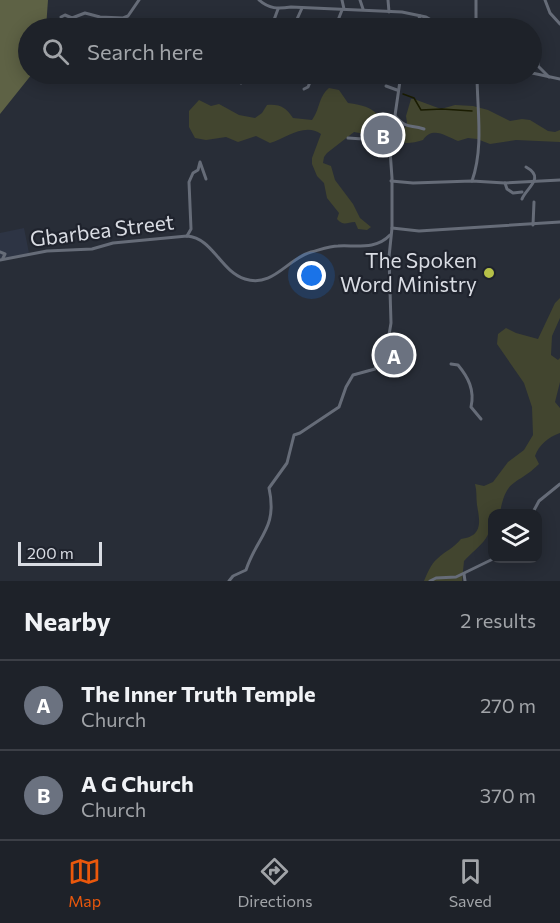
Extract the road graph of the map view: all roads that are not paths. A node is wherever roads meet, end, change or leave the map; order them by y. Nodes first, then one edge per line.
1 (139, 0) edge
2 (259, 0) edge
3 (342, 0) edge
4 (360, 0) edge
5 (388, 0) edge
6 (476, 0) edge
7 (545, 0) edge
8 (302, 8) junction
9 (278, 9) junction
10 (363, 9) junction
11 (343, 10) junction
12 (389, 12) junction
13 (420, 16) joint
14 (61, 17) dead end
15 (275, 18) edge
16 (298, 18) edge
17 (339, 18) edge
18 (426, 18) edge
19 (476, 18) edge
20 (560, 24) edge
21 (542, 70) edge
22 (542, 75) edge
23 (549, 76) junction
24 (560, 79) edge
25 (309, 84) edge
26 (399, 84) edge
27 (477, 84) edge
28 (386, 86) dead end
29 (304, 89) dead end
30 (398, 92) junction
31 (395, 116) junction
32 (375, 125) dead end
33 (424, 129) dead end
34 (348, 138) dead end
35 (390, 150) junction
36 (526, 167) dead end
37 (206, 179) dead end
38 (391, 180) junction
39 (535, 180) junction
40 (560, 180) edge
41 (472, 181) junction
42 (520, 181) junction
43 (506, 183) junction
44 (523, 193) junction
45 (522, 199) dead end
46 (534, 202) dead end
47 (560, 222) edge
48 (533, 225) junction
49 (391, 229) junction
50 (187, 236) junction
51 (0, 252) edge
52 (1, 260) edge
53 (451, 364) dead end
54 (481, 419) dead end
55 (560, 484) edge
56 (534, 509) edge
57 (488, 561) edge
58 (464, 573) junction
59 (443, 580) edge
60 (230, 581) edge
61 (430, 581) edge
62 (465, 581) edge

1 - 14 street
2 - 9 street
3 - 11 street
4 - 10 street
5 - 12 street
6 - 19 street
7 - 20 street
8 - 9 street
8 - 11 street
8 - 16 street
9 - 15 street
10 - 11 street
10 - 12 street
11 - 17 street
12 - 13 street
13 - 18 street
21 - 23 street
22 - 23 street
23 - 24 street
25 - 29 street
26 - 30 street
27 - 41 street
28 - 30 street
30 - 31 street
31 - 32 street
31 - 33 street
31 - 35 street
34 - 35 street
35 - 38 street
36 - 39 street
37 - 50 street
38 - 41 street
38 - 49 street
39 - 40 street
39 - 42 street
39 - 44 street
41 - 43 street
42 - 43 street
42 - 44 street
43 - 44 street
44 - 45 street
46 - 48 street
47 - 48 street
48 - 49 street
49 - 50 street, Gbarbea Street
49 - 60 street
50 - 52 street, Gbarbea Street
51 - 52 street
53 - 54 street
55 - 56 street
57 - 58 street
58 - 59 street
58 - 62 street
59 - 61 street

